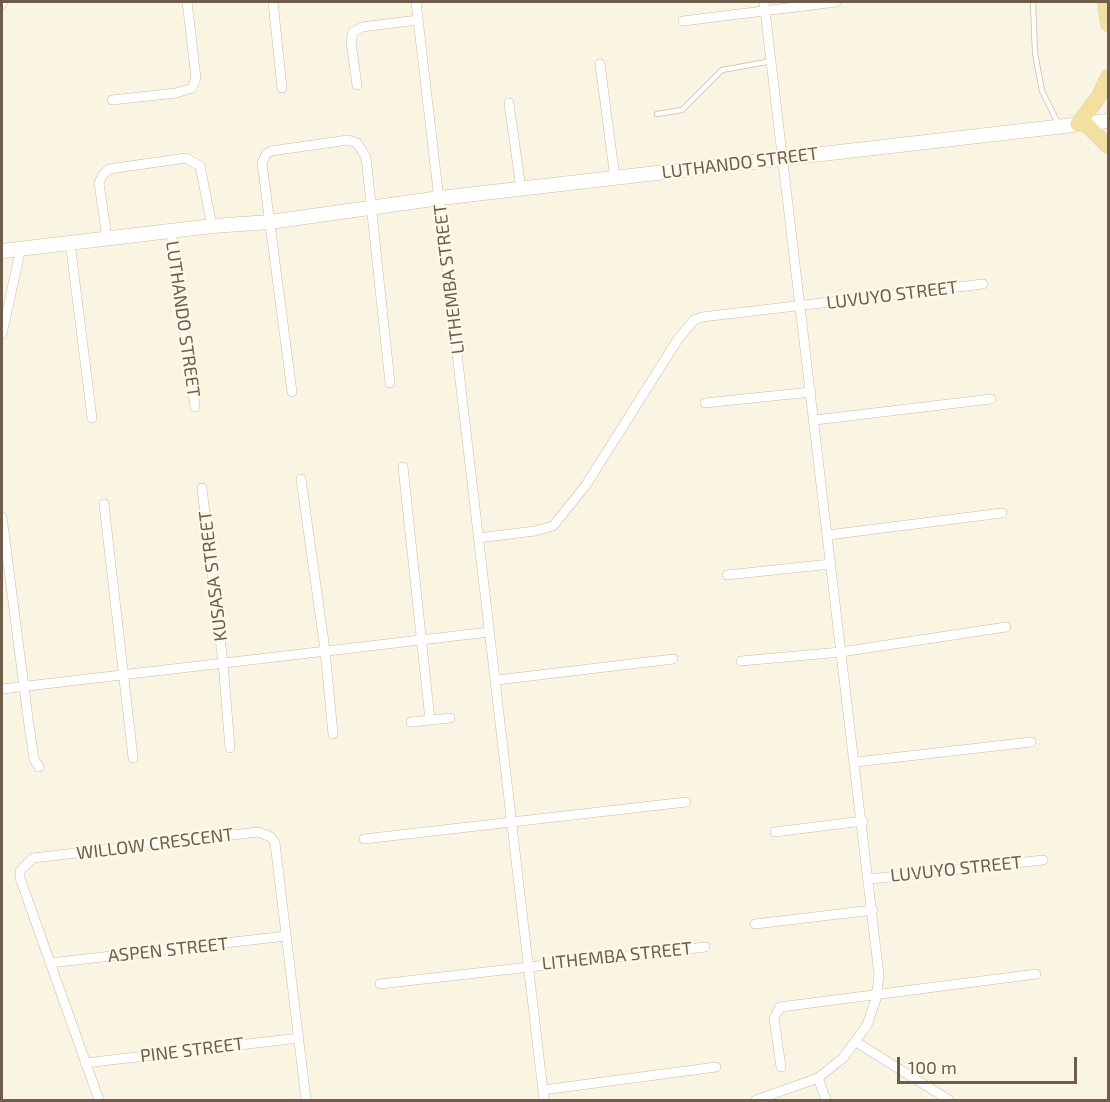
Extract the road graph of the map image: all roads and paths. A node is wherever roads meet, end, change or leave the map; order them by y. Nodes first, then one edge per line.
1 (187, 2) edge
2 (273, 2) edge
3 (416, 2) edge
4 (836, 2) edge
5 (1033, 2) edge
6 (1105, 2) edge
7 (765, 6) edge
8 (418, 21) junction
9 (683, 21) dead end
10 (1108, 24) edge
11 (772, 61) junction
12 (600, 64) dead end
13 (1108, 77) edge
14 (357, 85) dead end
15 (282, 88) dead end
16 (112, 100) dead end
17 (509, 103) dead end
18 (657, 114) dead end
19 (1108, 121) edge
20 (1082, 123) junction
21 (1060, 126) junction
22 (1108, 146) edge
23 (783, 158) junction
24 (615, 178) junction
25 (521, 189) junction
26 (440, 198) junction
27 (371, 207) junction
28 (270, 222) junction
29 (212, 226) junction
30 (171, 231) junction
31 (107, 238) junction
32 (70, 242) junction
33 (21, 248) junction
34 (2, 251) edge
35 (983, 284) dead end
36 (802, 306) junction
37 (2, 334) edge
38 (390, 383) dead end
39 (292, 392) dead end
40 (811, 392) junction
41 (991, 399) dead end
42 (705, 403) dead end
43 (195, 407) dead end
44 (92, 418) dead end
45 (815, 420) junction
46 (403, 467) dead end
47 (301, 480) dead end
48 (202, 488) dead end
49 (104, 504) dead end
50 (1002, 513) dead end
51 (2, 518) edge
52 (828, 535) junction
53 (478, 538) junction
54 (831, 564) junction
55 (727, 575) dead end
56 (1006, 627) dead end
57 (489, 632) junction
58 (423, 638) junction
59 (325, 650) junction
60 (841, 651) junction
61 (672, 659) dead end
62 (741, 661) dead end
63 (223, 663) junction
64 (124, 675) junction
65 (497, 680) junction
66 (24, 687) junction
67 (2, 689) edge
68 (450, 718) dead end
69 (430, 720) junction
70 (411, 722) dead end
71 (333, 734) dead end
72 (1031, 742) dead end
73 (230, 747) dead end
74 (133, 758) dead end
75 (856, 762) junction
76 (39, 767) dead end
77 (686, 802) dead end
78 (863, 821) junction
79 (514, 822) junction
80 (775, 832) dead end
81 (364, 840) dead end
82 (1043, 860) dead end
83 (870, 879) junction
84 (873, 910) junction
85 (755, 924) dead end
86 (286, 936) junction
87 (705, 947) dead end
88 (50, 963) junction
89 (529, 965) junction
90 (1036, 974) dead end
91 (380, 984) dead end
92 (877, 996) junction
93 (299, 1038) junction
94 (856, 1042) junction
95 (85, 1063) junction
96 (716, 1067) dead end
97 (781, 1067) dead end
98 (818, 1078) junction
99 (543, 1090) junction
100 (99, 1101) edge
101 (306, 1101) edge
102 (544, 1101) edge
103 (756, 1101) edge
104 (826, 1101) edge
105 (949, 1101) edge

1 - 16 street
2 - 15 street
3 - 8 street, LITHEMBA STREET
4 - 7 street
5 - 21 lane
6 - 10 main road
7 - 9 street
7 - 11 street, LUVUYO STREET
8 - 14 street
8 - 26 street, LITHEMBA STREET
11 - 18 lane
11 - 23 street, LUVUYO STREET
12 - 24 street
13 - 20 main road
17 - 25 street
19 - 20 street, LUTHANDO STREET
20 - 21 street, LUTHANDO STREET
20 - 22 main road
21 - 23 street, LUTHANDO STREET
23 - 24 street, LUTHANDO STREET
23 - 36 street, LUVUYO STREET
24 - 25 street, LUTHANDO STREET
25 - 26 street, LUTHANDO STREET
26 - 27 street, LUTHANDO STREET
26 - 53 street, LITHEMBA STREET
27 - 28 street, LUTHANDO STREET
27 - 28 street
27 - 38 street
28 - 29 street, LUTHANDO STREET
28 - 39 street
29 - 30 street, LUTHANDO STREET
29 - 31 street
30 - 31 street, LUTHANDO STREET
30 - 43 street, LUTHANDO STREET
31 - 32 street, LUTHANDO STREET
32 - 33 street, LUTHANDO STREET
32 - 44 street
33 - 34 street, LUTHANDO STREET
33 - 37 street
35 - 36 street, LUVUYO STREET
36 - 40 street, LUVUYO STREET
36 - 53 street, LUVUYO STREET
40 - 42 street
40 - 45 street, LUVUYO STREET
41 - 45 street
45 - 52 street, LUVUYO STREET
46 - 58 street
47 - 59 street
48 - 63 street, KUSASA STREET
49 - 64 street
50 - 52 street
51 - 66 street
52 - 54 street, LUVUYO STREET
53 - 57 street, LITHEMBA STREET
54 - 55 street
54 - 60 street, LUVUYO STREET
56 - 60 street
57 - 58 street, KUSASA STREET
57 - 65 street, LITHEMBA STREET
58 - 59 street, KUSASA STREET
58 - 69 street
59 - 63 street, KUSASA STREET
59 - 71 street
60 - 62 street
60 - 75 street, LUVUYO STREET
61 - 65 street
63 - 64 street, KUSASA STREET
63 - 73 street
64 - 66 street, KUSASA STREET
64 - 74 street
65 - 79 street, LITHEMBA STREET
66 - 67 street, KUSASA STREET
66 - 76 street
68 - 69 street
69 - 70 street
72 - 75 street
75 - 78 street, LUVUYO STREET
77 - 79 street
78 - 80 street
78 - 83 street, LUVUYO STREET
79 - 81 street
79 - 89 street, LITHEMBA STREET
82 - 83 street, LUVUYO STREET
83 - 84 street, LUVUYO STREET
84 - 85 street
84 - 92 street, LUVUYO STREET
86 - 88 street, ASPEN STREET
86 - 88 street, WILLOW CRESCENT
86 - 93 street, WILLOW CRESCENT
87 - 89 street, LITHEMBA STREET
88 - 95 street, WILLOW CRESCENT
89 - 91 street, LITHEMBA STREET
89 - 99 street, LITHEMBA STREET
90 - 92 street
92 - 94 street, LUVUYO STREET
92 - 97 street
93 - 95 street, PINE STREET
93 - 101 street, WILLOW CRESCENT
94 - 98 street, LUVUYO STREET
94 - 105 street
95 - 100 street, WILLOW CRESCENT
96 - 99 street
98 - 103 street, LUVUYO STREET
98 - 104 street
99 - 102 street, LITHEMBA STREET

